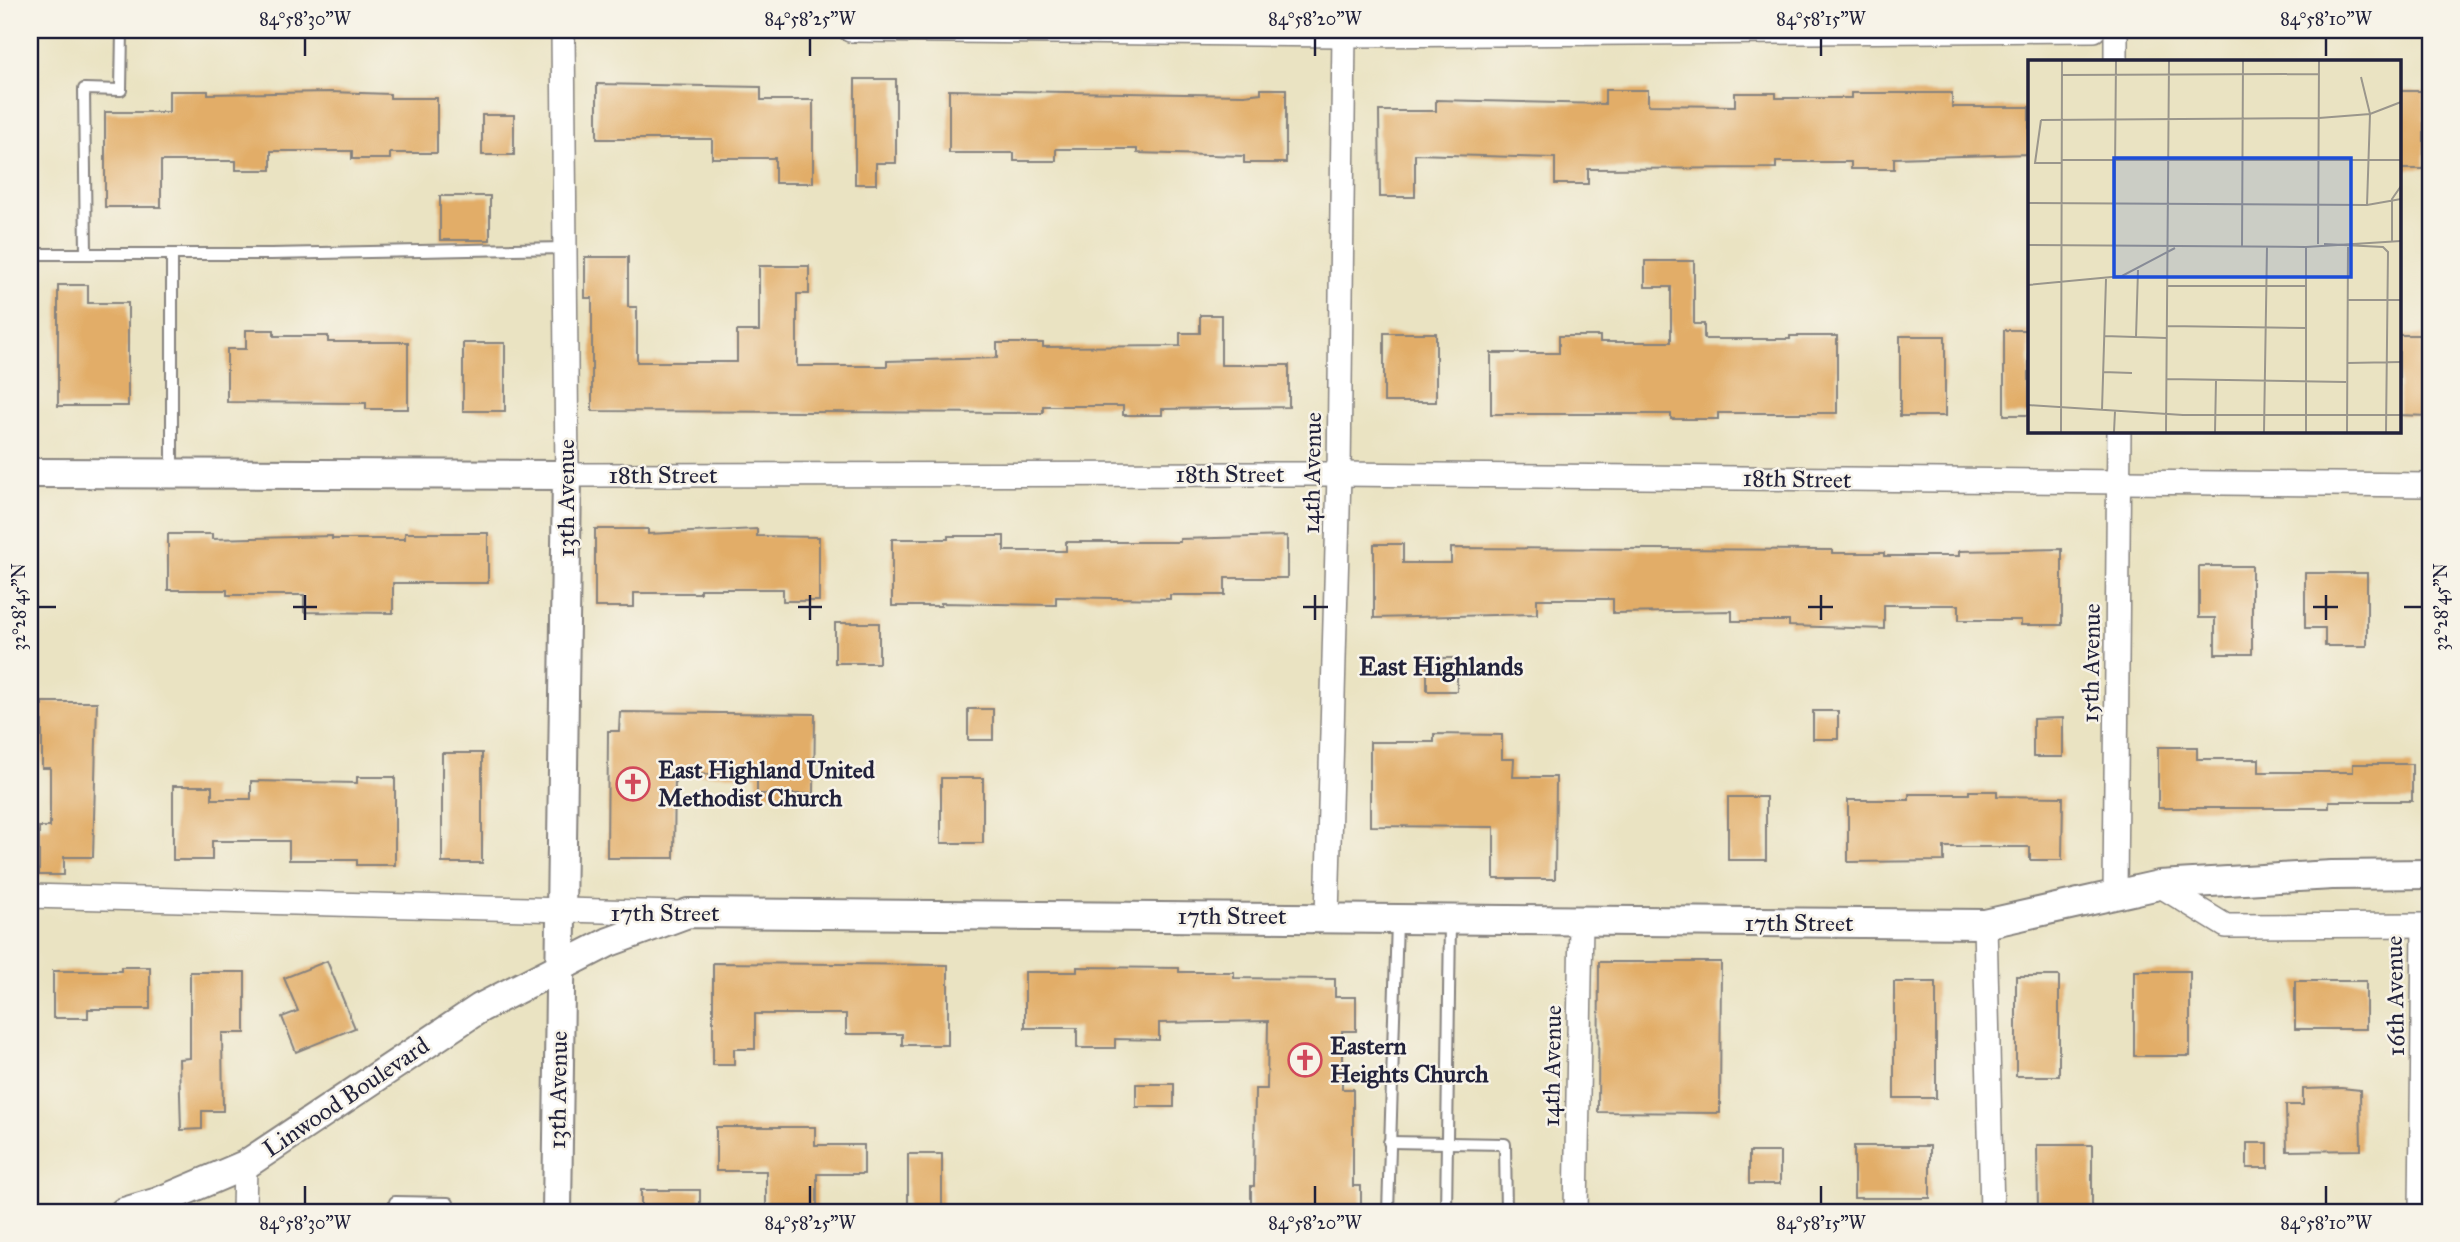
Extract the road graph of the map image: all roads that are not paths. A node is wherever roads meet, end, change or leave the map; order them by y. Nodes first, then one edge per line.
1 (122, 30) edge
2 (563, 30) edge
3 (850, 30) edge
4 (2094, 30) edge
5 (2116, 30) edge
6 (1344, 32) edge
7 (2116, 60) edge
8 (565, 248) junction
9 (86, 253) junction
10 (30, 254) edge
11 (172, 255) junction
12 (2119, 432) edge
13 (30, 473) edge
14 (1339, 474) junction
15 (172, 475) junction
16 (566, 475) junction
17 (2119, 482) junction
18 (2430, 485) edge
19 (2430, 874) edge
20 (2159, 885) junction
21 (2115, 895) junction
22 (30, 896) edge
23 (561, 912) junction
24 (688, 913) junction
25 (1327, 917) junction
26 (1397, 918) junction
27 (1450, 919) junction
28 (1581, 922) junction
29 (1985, 924) junction
30 (2427, 925) edge
31 (560, 967) junction
32 (1389, 1142) junction
33 (1446, 1144) junction
34 (245, 1165) junction
35 (124, 1212) edge
36 (244, 1212) edge
37 (395, 1212) edge
38 (448, 1212) edge
39 (556, 1212) edge
40 (1388, 1212) edge
41 (1446, 1212) edge
42 (1506, 1212) edge
43 (1576, 1212) edge
44 (1992, 1212) edge
45 (2421, 1212) edge

1 - 9 lane
2 - 8 street, 13th Avenue
3 - 6 street
4 - 6 street
5 - 7 street
6 - 14 street, 14th Avenue
8 - 11 lane
8 - 16 street, 13th Avenue
9 - 10 lane
9 - 11 lane
11 - 15 lane
12 - 17 street, 15th Avenue
13 - 15 street, 18th Street
14 - 16 street, 18th Street
14 - 17 street, 18th Street
14 - 25 street, 14th Avenue
15 - 16 street, 18th Street
16 - 23 street, 13th Avenue
17 - 18 street, 18th Street
17 - 21 street, 15th Avenue
19 - 20 street, 17th Street
20 - 21 street, 17th Street
20 - 30 street, 16th Avenue
21 - 29 street, 17th Street
22 - 23 street, 17th Street
23 - 24 street, 17th Street
23 - 31 street, 13th Avenue
24 - 25 street, 17th Street
24 - 31 street
25 - 26 street, 17th Street
26 - 27 street, 17th Street
26 - 32 lane
27 - 28 street, 17th Street
27 - 33 lane
28 - 29 street, 17th Street
28 - 43 street, 14th Avenue
29 - 44 street
30 - 45 street, 16th Avenue
31 - 34 street, Linwood Boulevard
31 - 39 street, 13th Avenue
32 - 33 lane
32 - 40 lane
33 - 41 lane
33 - 42 lane
34 - 35 street, Linwood Boulevard
34 - 36 street
37 - 38 lane

